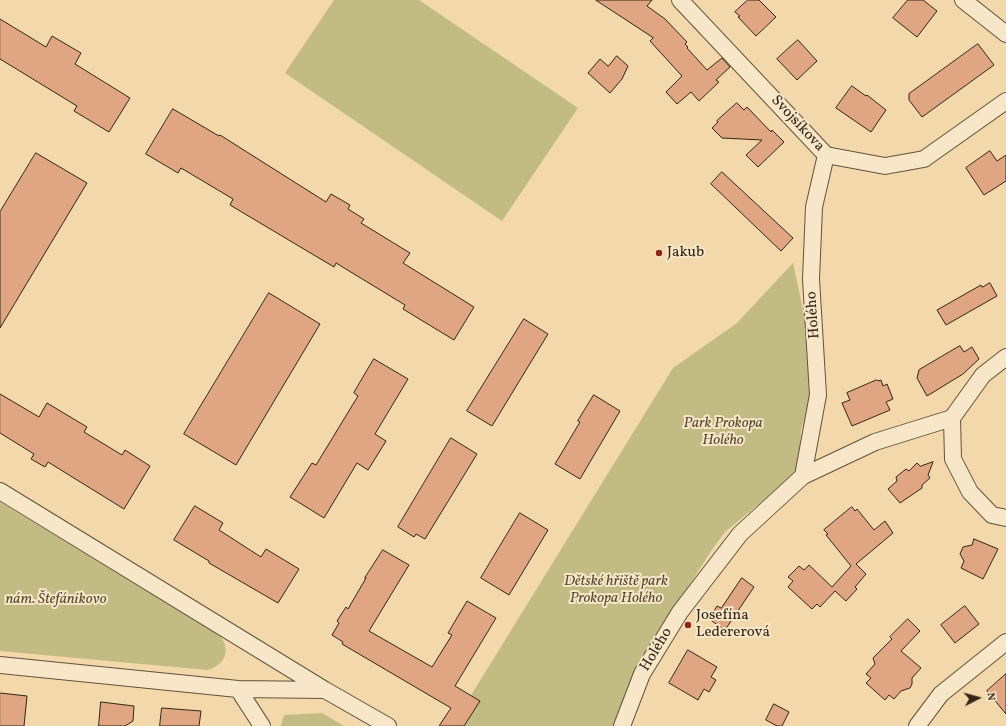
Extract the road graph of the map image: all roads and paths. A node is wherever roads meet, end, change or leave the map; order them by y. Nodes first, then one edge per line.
1 (680, 0) edge
2 (963, 0) edge
3 (1006, 34) edge
4 (1006, 101) edge
5 (826, 155) junction
6 (1006, 357) edge
7 (952, 418) junction
8 (803, 476) junction
9 (0, 491) edge
10 (1006, 518) edge
11 (1006, 642) edge
12 (0, 665) edge
13 (238, 689) junction
14 (325, 690) junction
15 (262, 726) edge
16 (388, 726) edge
17 (622, 726) edge
18 (918, 726) edge

1 - 5 street, Svojsíkova
2 - 3 street
4 - 5 street, Svojsíkova
5 - 8 street, Holého
6 - 7 street
7 - 8 street, Holého
7 - 10 street
8 - 17 street, Holého
9 - 14 street
11 - 18 street
12 - 13 street
13 - 14 street
13 - 15 street
14 - 16 street

